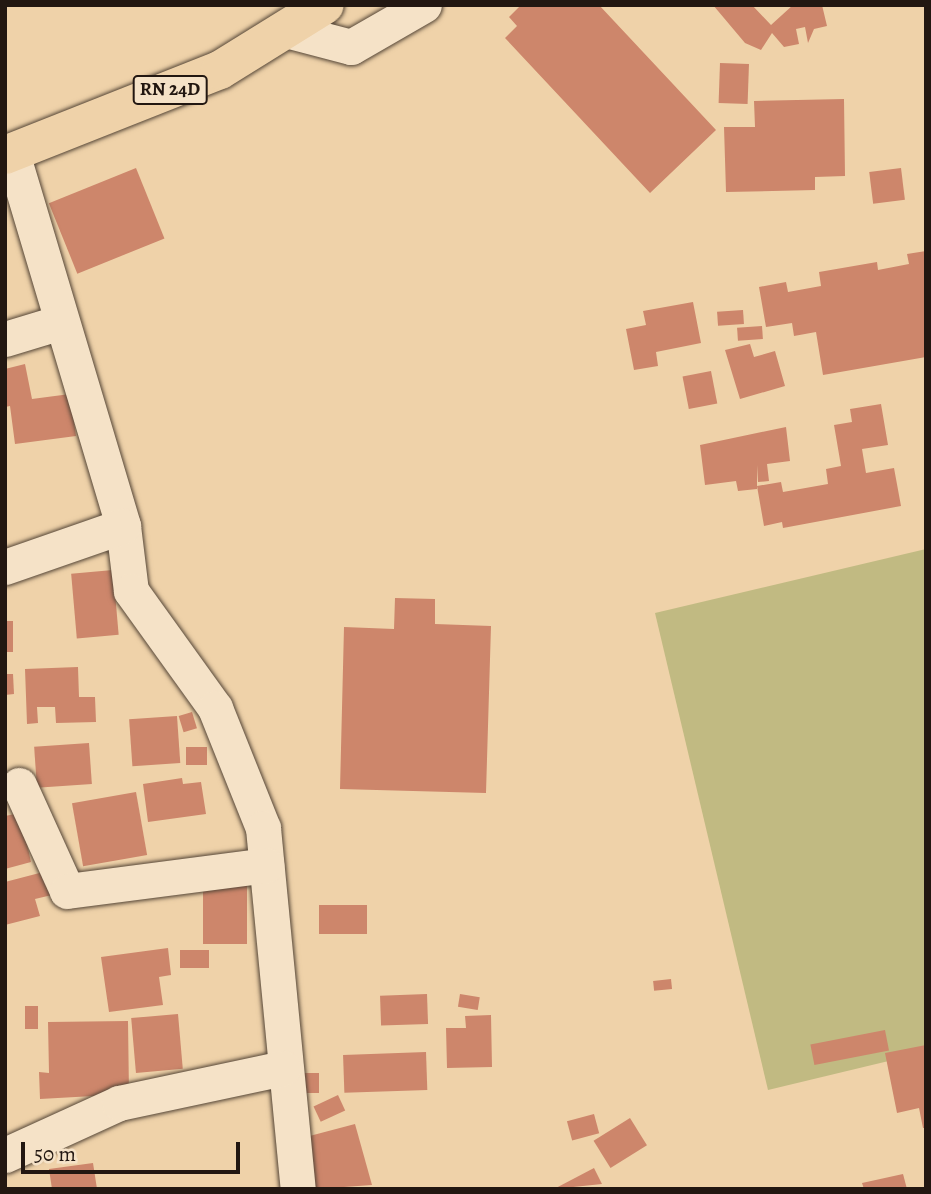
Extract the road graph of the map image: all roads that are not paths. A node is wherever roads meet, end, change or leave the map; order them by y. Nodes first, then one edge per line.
1 (325, 5) edge
2 (424, 5) edge
3 (290, 31) junction
4 (8, 154) edge
5 (58, 323) junction
6 (5, 338) edge
7 (123, 526) junction
8 (5, 567) edge
9 (19, 785) dead end
10 (266, 865) junction
11 (284, 1068) junction
12 (5, 1155) edge
13 (298, 1189) edge

1 - 3 main road, RN 24D
2 - 3 street
3 - 4 main road, RN 24D
4 - 5 street
5 - 6 street
5 - 7 street
7 - 8 street
7 - 10 street
9 - 10 street
10 - 11 street
11 - 12 street
11 - 13 street

